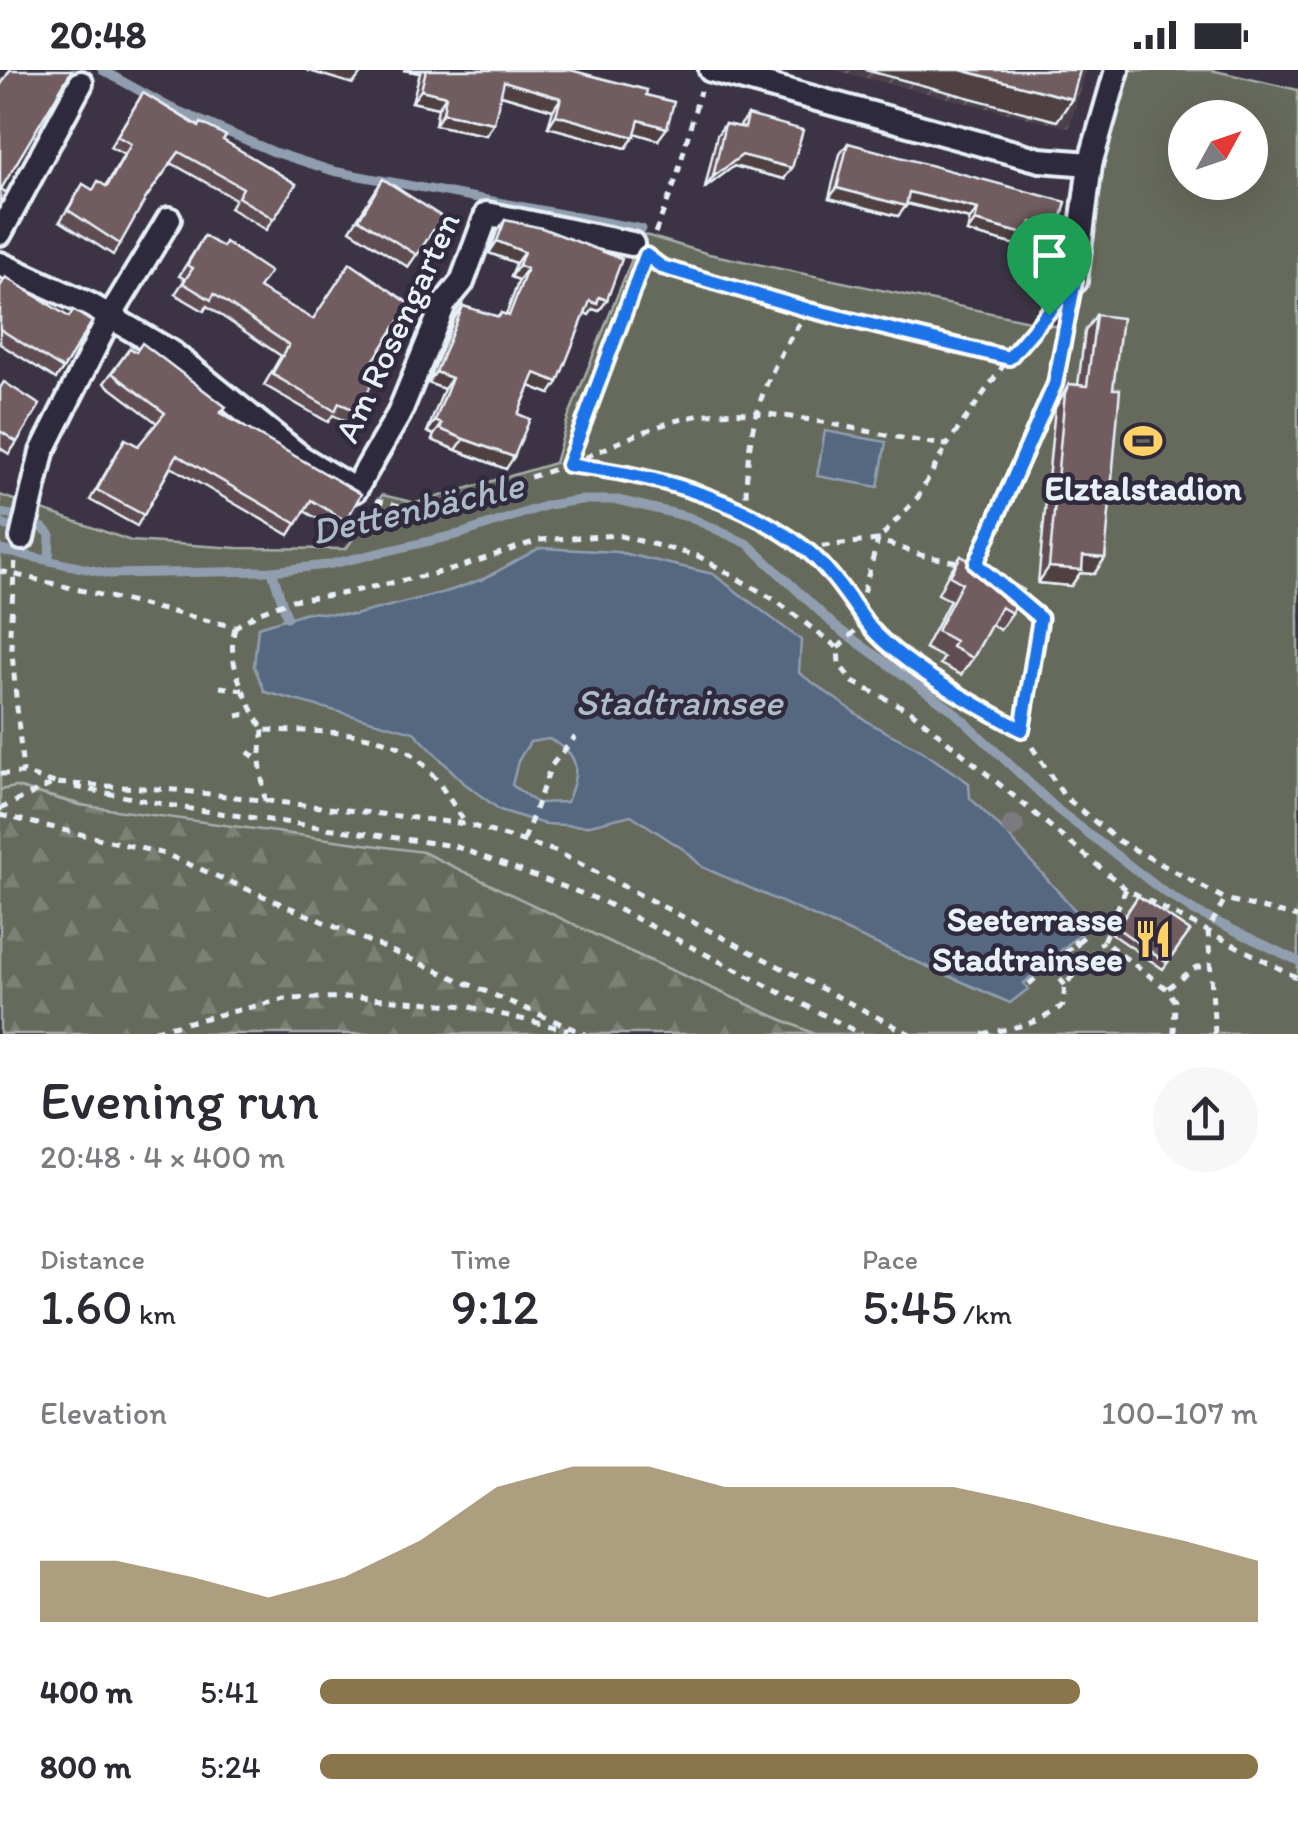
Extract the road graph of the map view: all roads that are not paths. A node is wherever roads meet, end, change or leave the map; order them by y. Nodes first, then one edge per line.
1 (1117, 70) edge
2 (706, 77) edge
3 (81, 83) dead end
4 (1090, 164) junction
5 (169, 219) dead end
6 (0, 233) edge
7 (642, 242) road end
8 (0, 264) edge
9 (1075, 281) joint
10 (110, 318) junction
11 (22, 538) dead end
12 (1022, 730) road end

1 - 4 street
2 - 4 street
3 - 6 street
4 - 9 street
5 - 10 street
7 - 10 street, Am Rosengarten
8 - 10 street, Am Rosengarten
9 - 12 lane
10 - 11 street

